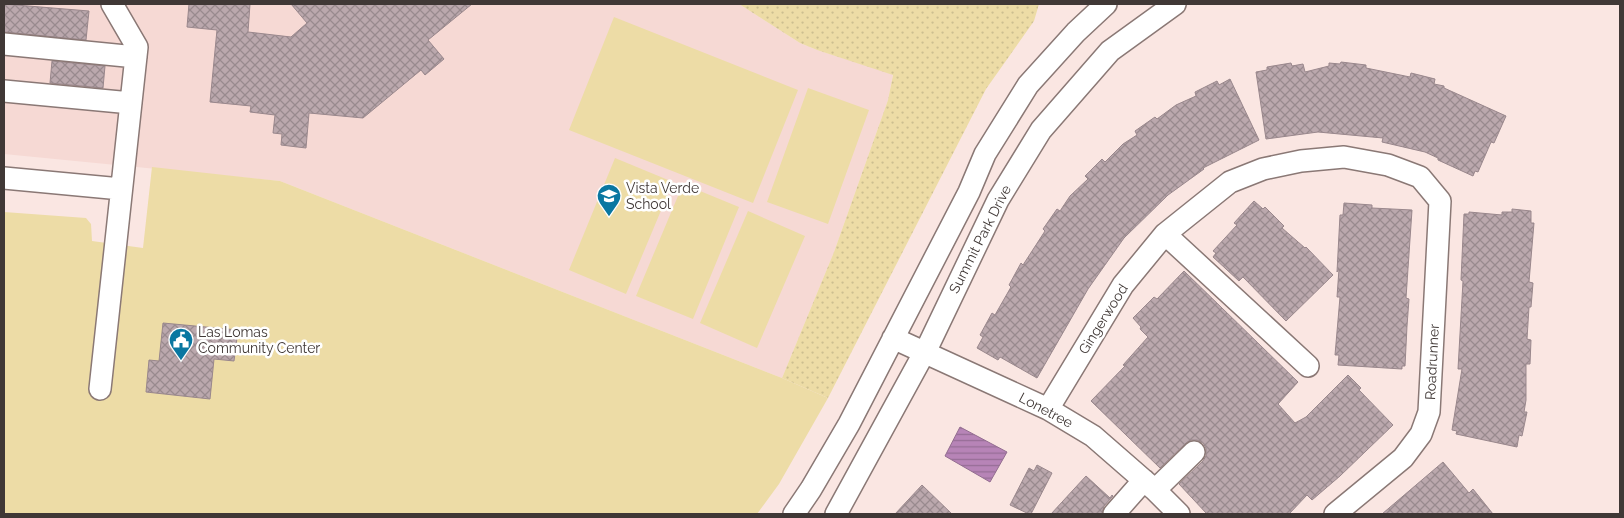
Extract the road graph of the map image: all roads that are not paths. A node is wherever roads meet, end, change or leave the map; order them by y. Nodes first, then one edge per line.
1 (112, 4) edge
2 (1106, 4) edge
3 (1175, 4) edge
4 (4, 44) edge
5 (136, 56) junction
6 (4, 91) edge
7 (131, 103) junction
8 (1420, 177) joint
9 (4, 178) edge
10 (121, 189) junction
11 (1165, 234) junction
12 (893, 338) junction
13 (925, 352) junction
14 (1308, 366) dead end
15 (100, 389) dead end
16 (1048, 409) junction
17 (1194, 452) dead end
18 (1150, 485) junction
19 (794, 514) edge
20 (836, 514) edge
21 (1114, 514) edge
22 (1179, 514) edge
23 (1335, 514) edge

1 - 5 street
2 - 12 street
3 - 13 street, Summit Park Drive
4 - 5 street
5 - 7 street
6 - 7 street
7 - 10 street
8 - 11 street, Gingerwood
8 - 23 street, Roadrunner
9 - 10 street
10 - 15 street
11 - 14 street
11 - 16 street, Gingerwood
12 - 13 street, Lonetree
12 - 19 street
13 - 16 street, Lonetree
13 - 20 street, Summit Park Drive
16 - 18 street, Lonetree
17 - 18 street
18 - 21 street
18 - 22 street, Lonetree

